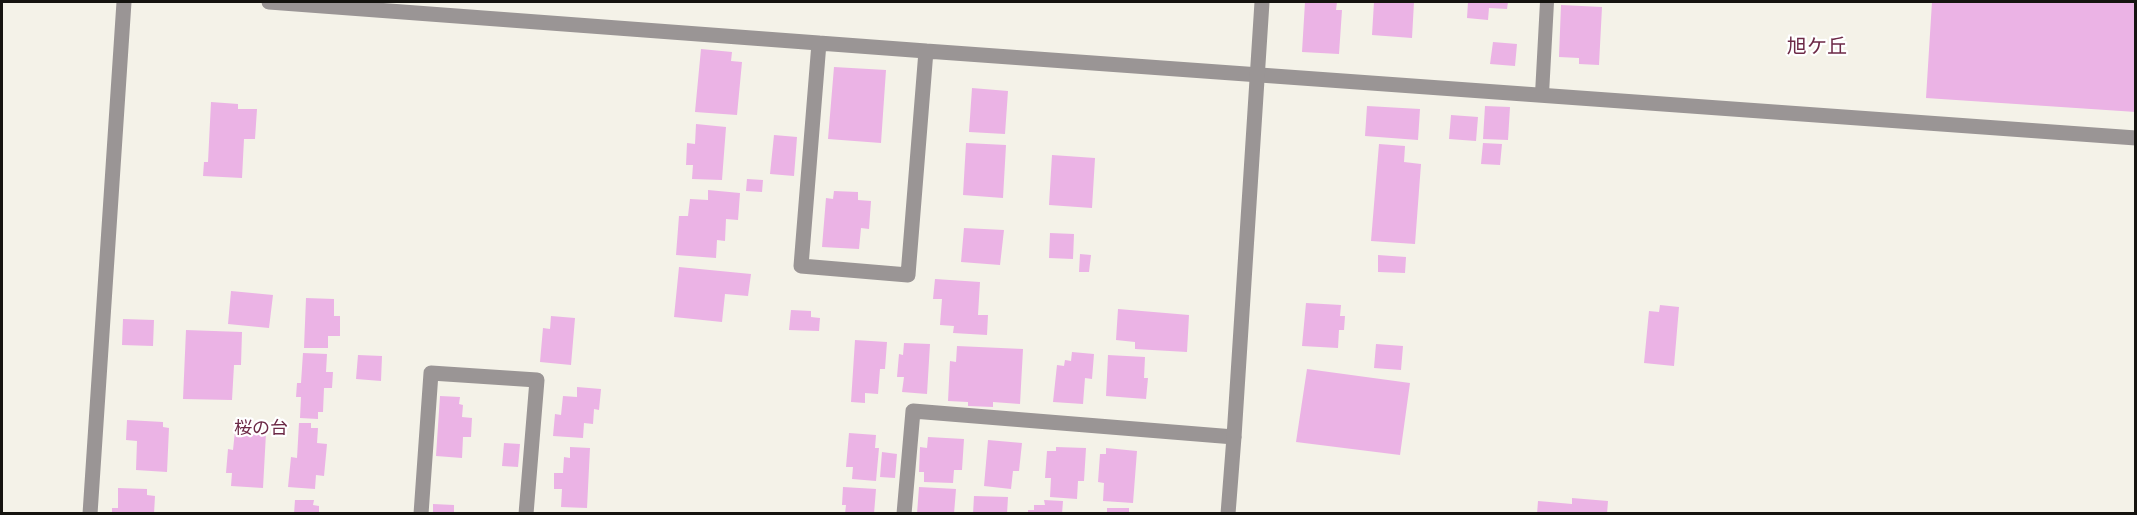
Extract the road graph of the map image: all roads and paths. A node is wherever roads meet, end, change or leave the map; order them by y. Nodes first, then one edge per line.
1 (124, 2) edge
2 (269, 2) edge
3 (1262, 2) edge
4 (1547, 2) edge
5 (819, 43) junction
6 (926, 51) junction
7 (1257, 73) junction
8 (1542, 94) junction
9 (2136, 138) edge
10 (1234, 437) junction
11 (90, 513) edge
12 (421, 513) edge
13 (526, 513) edge
14 (904, 513) edge
15 (1227, 513) edge

1 - 11 street
2 - 5 street
3 - 7 street
4 - 8 lane
5 - 6 street
5 - 6 street
6 - 7 street
7 - 8 street
7 - 10 street
8 - 9 street
10 - 14 street
10 - 15 street
12 - 13 street

